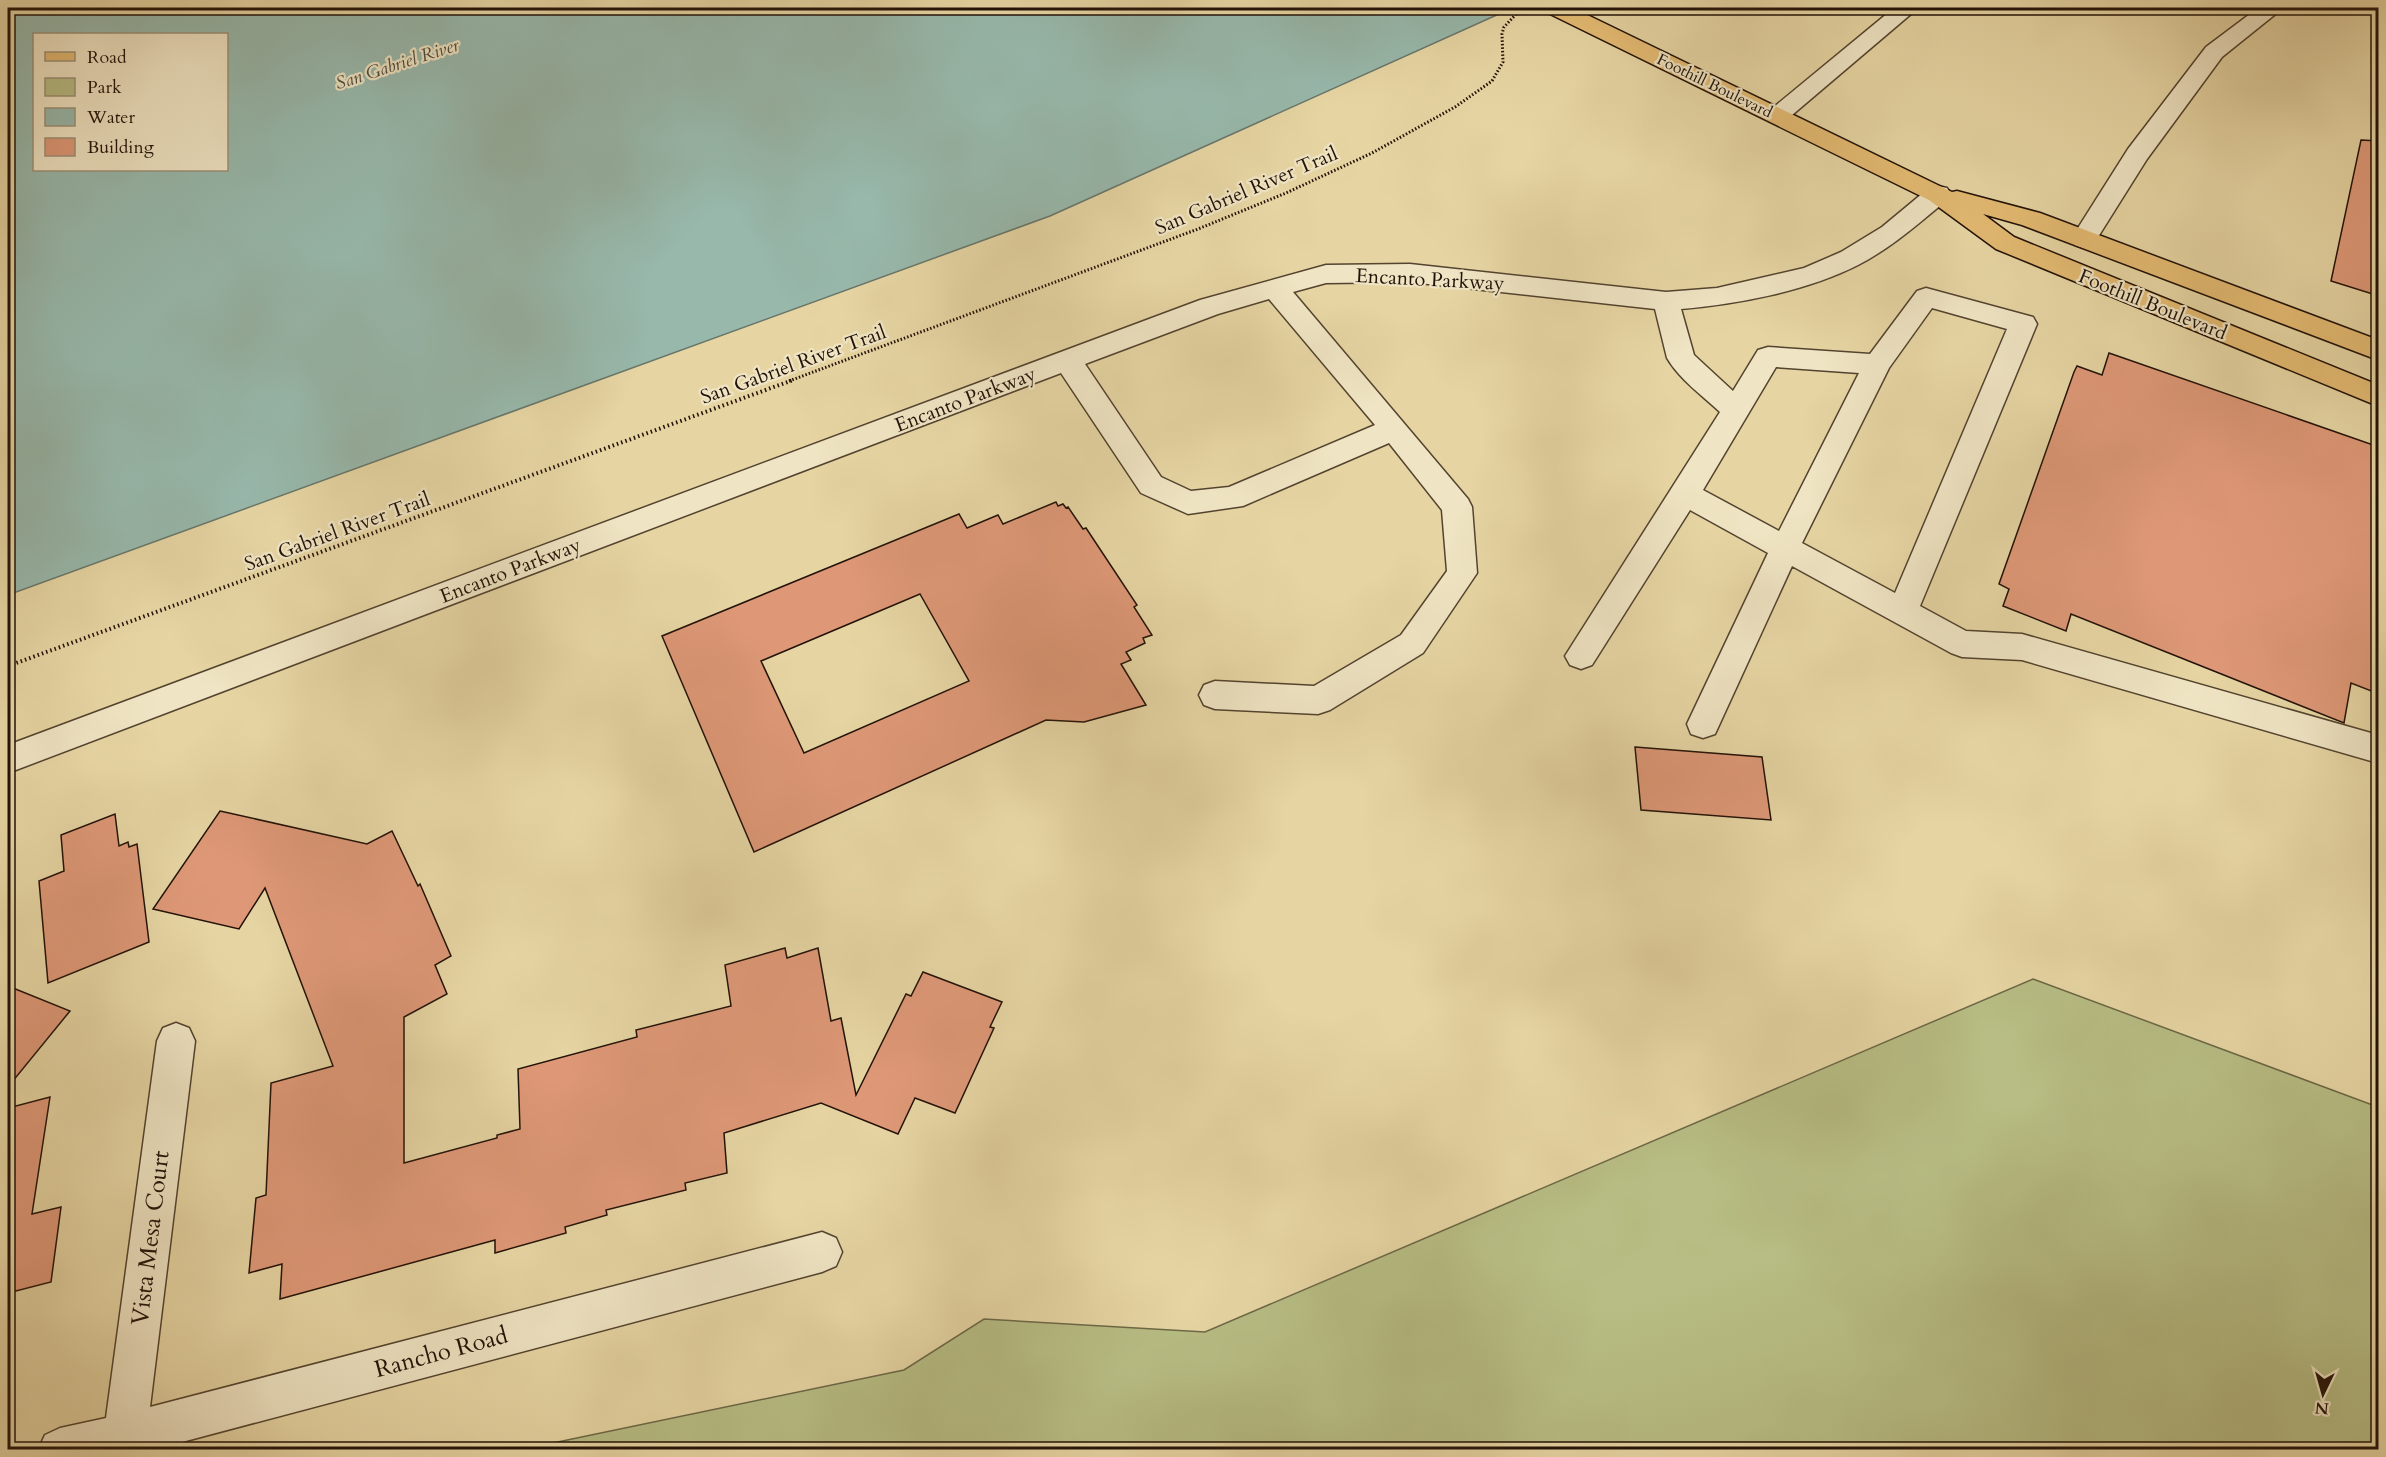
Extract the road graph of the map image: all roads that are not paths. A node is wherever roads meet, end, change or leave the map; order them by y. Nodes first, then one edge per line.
1 (1556, 8) edge
2 (1907, 8) edge
3 (2272, 8) edge
4 (1777, 116) junction
5 (1938, 194) junction
6 (2085, 239) junction
7 (1274, 288) junction
8 (1666, 301) junction
9 (2379, 350) edge
10 (1067, 360) junction
11 (1877, 363) junction
12 (2379, 396) edge
13 (1737, 410) junction
14 (1394, 429) junction
15 (1684, 494) junction
16 (1785, 548) junction
17 (1902, 612) junction
18 (1581, 656) dead end
19 (1215, 695) dead end
20 (1703, 724) dead end
21 (2379, 749) edge
22 (8, 759) edge
23 (176, 1041) dead end
24 (822, 1252) dead end
25 (124, 1435) junction
26 (60, 1449) edge

1 - 4 main road, Foothill Boulevard
2 - 4 street
3 - 6 street
4 - 5 main road, Foothill Boulevard
5 - 6 main road, Foothill Boulevard
5 - 8 street, Encanto Parkway
5 - 12 main road, Foothill Boulevard
6 - 9 main road, Foothill Boulevard
7 - 8 street, Encanto Parkway
7 - 10 street, Encanto Parkway
7 - 14 street
8 - 13 street
10 - 14 street
10 - 22 street, Encanto Parkway
11 - 13 street
11 - 16 street
11 - 17 street
13 - 15 street
14 - 19 street
15 - 16 street
15 - 18 street
16 - 17 street
16 - 20 street
17 - 21 street
23 - 25 street, Vista Mesa Court
24 - 25 street, Rancho Road
25 - 26 street, Rancho Road

